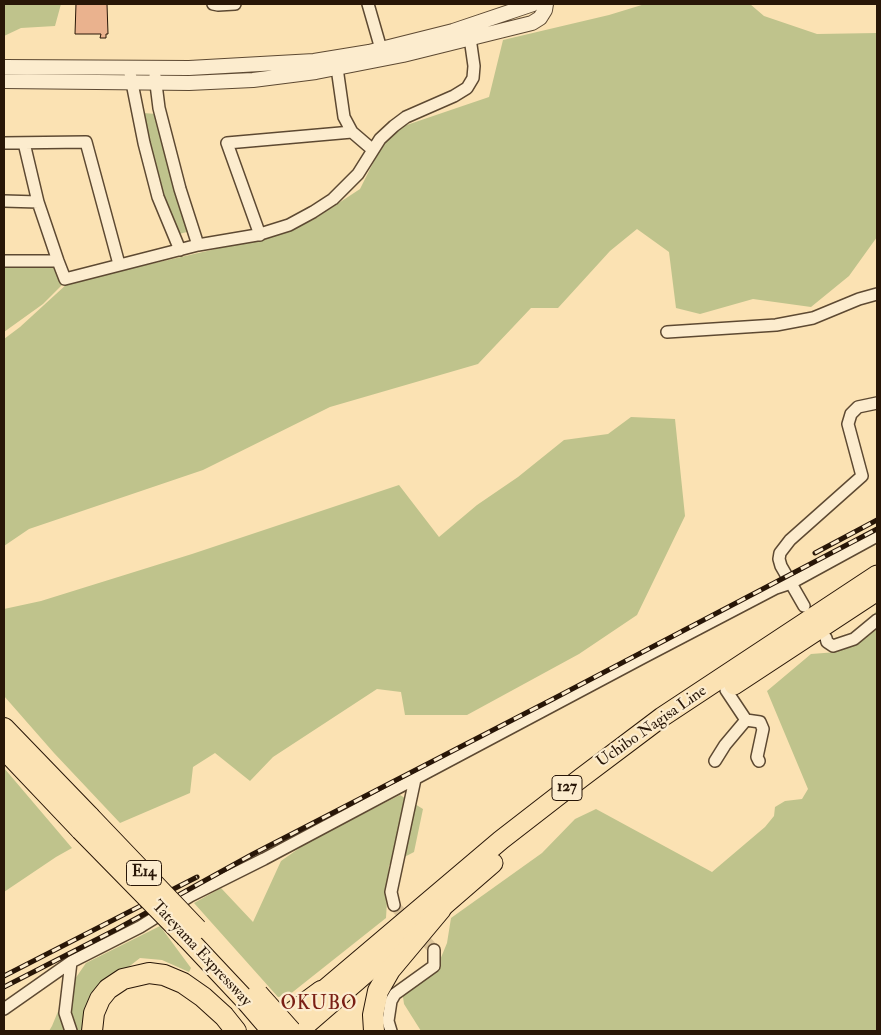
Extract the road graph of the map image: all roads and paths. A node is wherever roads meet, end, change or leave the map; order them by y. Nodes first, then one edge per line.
1 (213, 4) edge
2 (236, 4) edge
3 (368, 4) edge
4 (533, 4) edge
5 (546, 4) edge
6 (470, 38) junction
7 (381, 49) junction
8 (4, 67) edge
9 (155, 67) junction
10 (129, 68) junction
11 (338, 68) junction
12 (4, 81) edge
13 (156, 82) junction
14 (132, 83) junction
15 (352, 132) junction
16 (4, 143) edge
17 (24, 143) junction
18 (373, 150) junction
19 (4, 201) edge
20 (38, 202) junction
21 (260, 234) junction
22 (198, 246) junction
23 (180, 250) junction
24 (4, 261) edge
25 (58, 261) junction
26 (119, 264) junction
27 (877, 294) edge
28 (667, 332) dead end
29 (877, 403) edge
30 (877, 536) edge
31 (877, 575) edge
32 (791, 583) junction
33 (877, 591) edge
34 (804, 606) dead end
35 (877, 620) edge
36 (826, 638) dead end
37 (726, 690) junction
38 (746, 720) junction
39 (4, 728) edge
40 (4, 749) edge
41 (715, 761) dead end
42 (759, 761) dead end
43 (415, 779) junction
44 (86, 824) junction
45 (394, 905) tunnel mouth
46 (441, 909) junction
47 (434, 950) dead end
48 (71, 962) junction
49 (321, 992) junction
50 (253, 999) junction
51 (4, 1009) edge
52 (230, 1024) edge
53 (71, 1031) edge
54 (92, 1031) edge
55 (267, 1031) edge
56 (272, 1031) edge
57 (279, 1031) edge
58 (291, 1031) edge
59 (299, 1031) edge
60 (374, 1031) edge
61 (391, 1031) edge

1 - 2 street
3 - 7 street
4 - 7 street
5 - 6 street
6 - 11 street
6 - 18 street
7 - 9 street
8 - 10 street
9 - 10 street
9 - 13 street
10 - 14 street
11 - 13 street
11 - 15 street
12 - 14 street
13 - 14 street
13 - 22 street
14 - 23 street
15 - 18 street
15 - 21 street
16 - 17 street
17 - 20 street
17 - 26 street
18 - 21 street
19 - 20 street
20 - 25 street
21 - 22 street
22 - 23 street
23 - 26 street
24 - 25 street
25 - 26 street
27 - 28 street
29 - 32 street
30 - 32 street
31 - 49 highway, Uchibo Nagisa Line / 127
32 - 34 street
32 - 43 street
33 - 37 highway, Uchibo Nagisa Line / 127
35 - 36 street
37 - 38 street
37 - 46 highway, Uchibo Nagisa Line / 127
38 - 41 street
38 - 42 street
39 - 44 highway, Tateyama Expressway / E14
40 - 44 highway, Tateyama Expressway / E14
43 - 45 street
43 - 48 street
44 - 50 highway, Tateyama Expressway / E14, bridge
46 - 59 highway, Uchibo Nagisa Line / 127
46 - 60 highway
47 - 61 street
48 - 51 street
48 - 53 street
49 - 55 highway
49 - 57 highway, Uchibo Nagisa Line / 127
50 - 56 highway, Tateyama Expressway / E14, bridge
50 - 58 highway, Tateyama Expressway / E14, bridge
52 - 54 highway

